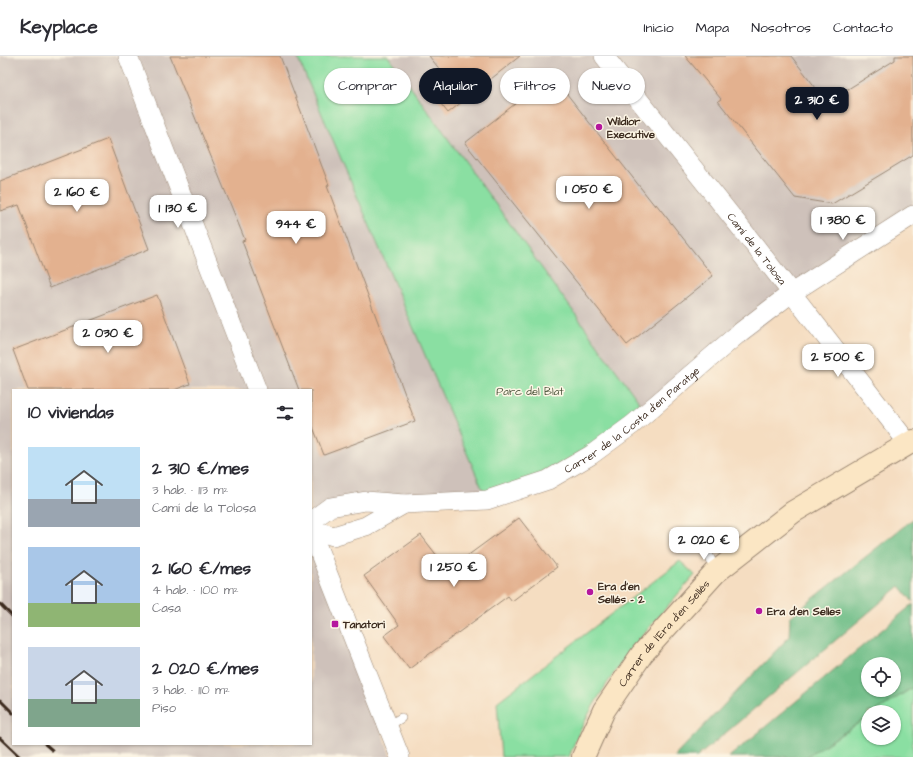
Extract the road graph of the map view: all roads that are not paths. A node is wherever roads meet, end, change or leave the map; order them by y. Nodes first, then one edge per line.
1 (128, 56) edge
2 (604, 56) edge
3 (913, 215) edge
4 (790, 294) junction
5 (257, 389) edge
6 (910, 444) edge
7 (404, 504) junction
8 (312, 520) edge
9 (312, 530) edge
10 (312, 532) edge
11 (706, 548) dead end
12 (716, 572) junction
13 (400, 757) edge
14 (583, 757) edge

1 - 5 street
2 - 4 street, Camí de la Tolosa
3 - 4 street, Carrer de la Costa d'en Paratge
4 - 6 street, Camí de la Tolosa
4 - 7 street, Carrer de la Costa d'en Paratge
6 - 12 street, Carrer de l'Era d'en Sellés
7 - 8 street, Carrer de la Costa d'en Paratge
7 - 9 street
10 - 13 street
11 - 12 lane
12 - 14 street, Carrer de l'Era d'en Sellés

